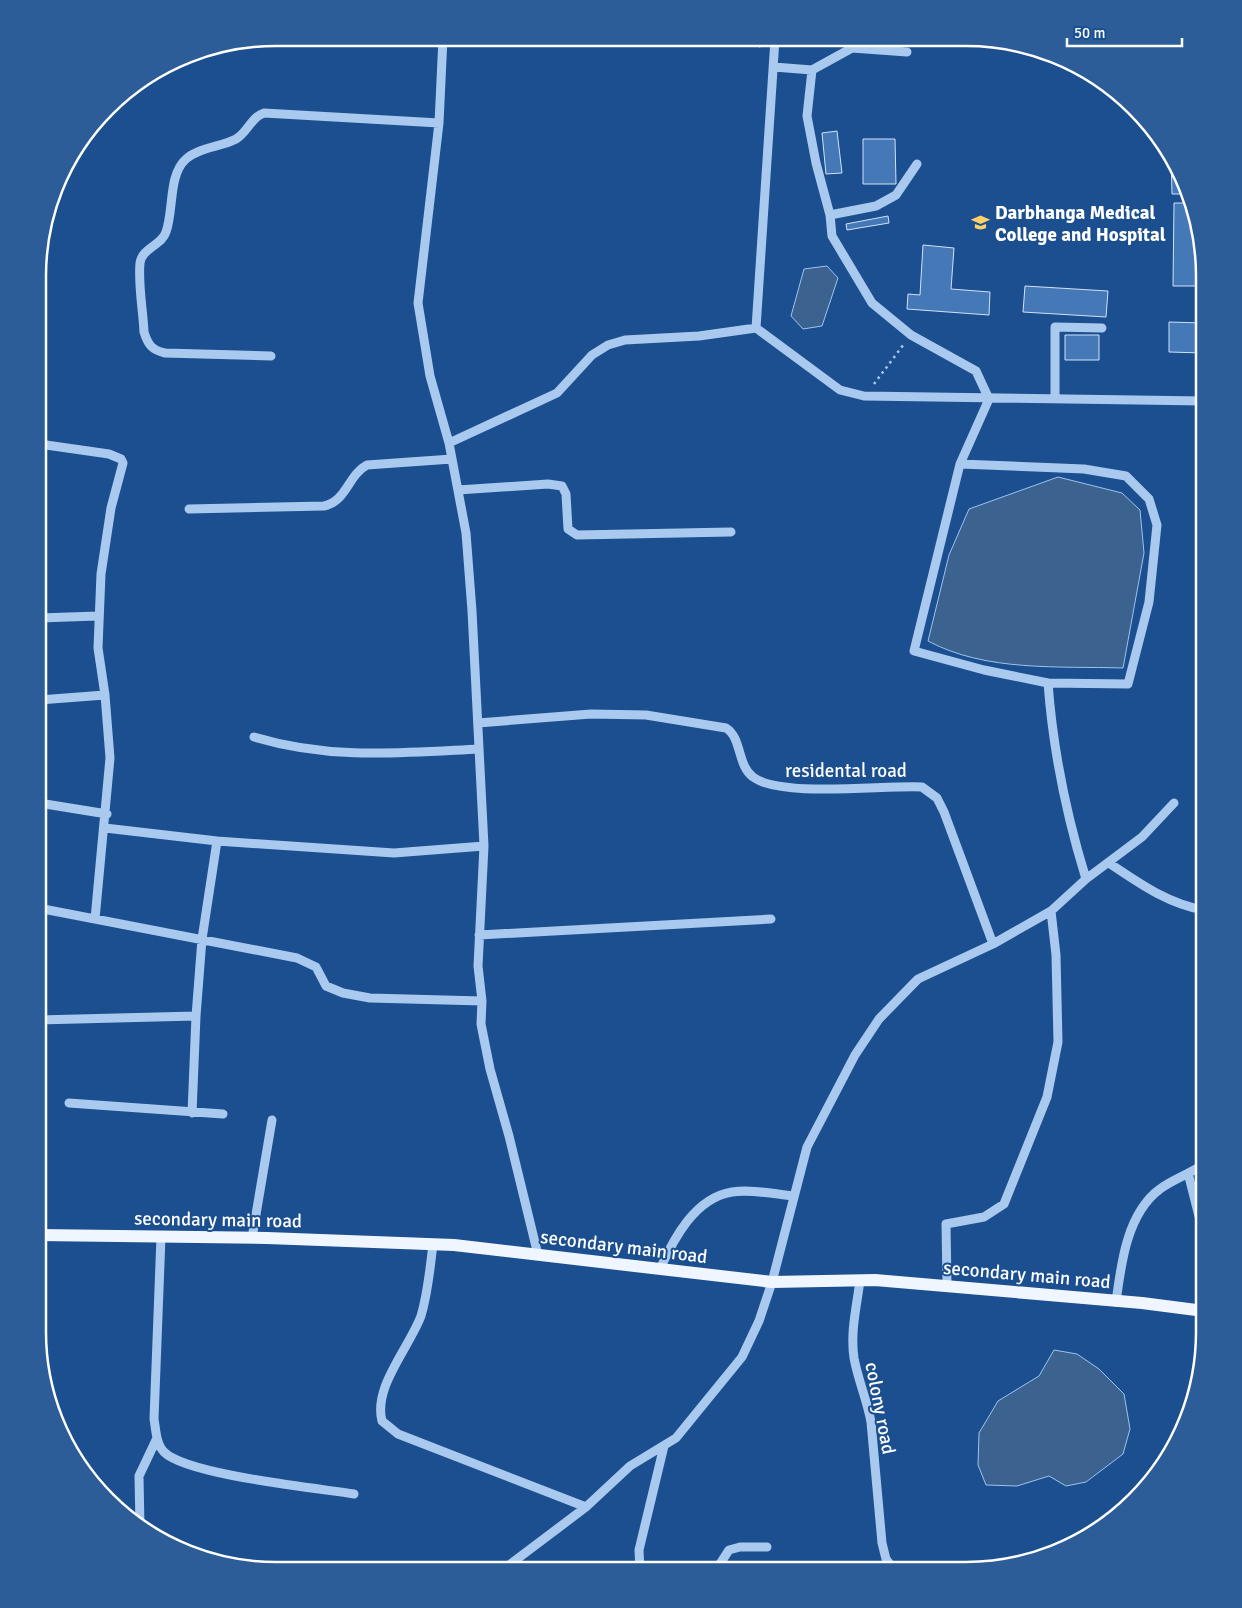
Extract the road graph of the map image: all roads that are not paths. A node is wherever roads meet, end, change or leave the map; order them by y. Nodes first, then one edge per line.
1 (443, 46) edge
2 (775, 46) edge
3 (850, 46) edge
4 (866, 46) edge
5 (907, 52) dead end
6 (774, 67) junction
7 (812, 70) junction
8 (439, 123) junction
9 (917, 164) dead end
10 (830, 215) junction
11 (756, 328) junction
12 (1102, 328) dead end
13 (271, 356) dead end
14 (1055, 398) junction
15 (989, 399) junction
16 (1196, 401) edge
17 (449, 443) junction
18 (46, 445) edge
19 (452, 459) junction
20 (960, 464) junction
21 (458, 490) junction
22 (188, 508) dead end
23 (731, 532) dead end
24 (98, 616) junction
25 (46, 618) edge
26 (1048, 683) junction
27 (105, 694) junction
28 (46, 699) edge
29 (478, 723) junction
30 (254, 737) dead end
31 (479, 749) junction
32 (1174, 803) dead end
33 (46, 804) edge
34 (107, 814) junction
35 (105, 828) junction
36 (217, 841) junction
37 (484, 846) junction
38 (1109, 863) junction
39 (1086, 879) junction
40 (1196, 908) edge
41 (46, 910) edge
42 (1051, 911) junction
43 (95, 919) junction
44 (772, 919) dead end
45 (479, 935) junction
46 (202, 939) junction
47 (993, 944) junction
48 (482, 1000) junction
49 (196, 1016) junction
50 (46, 1020) edge
51 (69, 1103) dead end
52 (192, 1112) junction
53 (222, 1114) dead end
54 (272, 1120) dead end
55 (1196, 1168) edge
56 (1188, 1173) junction
57 (794, 1196) junction
58 (1196, 1204) edge
59 (46, 1235) edge
60 (161, 1237) junction
61 (252, 1238) junction
62 (433, 1244) junction
63 (538, 1255) junction
64 (660, 1269) junction
65 (860, 1280) junction
66 (772, 1282) junction
67 (947, 1285) junction
68 (1116, 1302) junction
69 (1196, 1310) edge
70 (157, 1438) junction
71 (664, 1446) junction
72 (354, 1494) dead end
73 (586, 1507) junction
74 (140, 1517) edge
75 (767, 1547) dead end
76 (513, 1562) edge
77 (640, 1562) edge
78 (721, 1562) edge
79 (888, 1562) edge

1 - 8 street
2 - 6 street
3 - 7 street
4 - 5 street
6 - 7 street
6 - 11 street
7 - 10 street
8 - 13 street
8 - 17 street
9 - 10 street
10 - 15 street
11 - 15 street
11 - 17 street
12 - 14 street
14 - 15 street
14 - 16 street
15 - 20 street
17 - 19 street
18 - 24 street
19 - 21 street
19 - 22 street
20 - 26 street
20 - 26 street
21 - 23 street
21 - 29 street
24 - 25 street
24 - 27 street
26 - 39 street
27 - 28 street
27 - 34 street
29 - 31 street
29 - 47 street, residental road
30 - 31 street
31 - 37 street
32 - 38 street
33 - 34 street
34 - 35 street
35 - 36 street
35 - 43 street
36 - 37 street
36 - 46 street
37 - 45 street
38 - 39 street
38 - 40 street
39 - 42 street
41 - 43 street
42 - 47 street
42 - 67 street
43 - 46 street
44 - 45 street
45 - 48 street
46 - 48 street
46 - 49 street
47 - 57 street
48 - 63 street
49 - 50 street
49 - 52 street
51 - 52 street
52 - 53 street
54 - 61 street
55 - 56 street
56 - 58 street
56 - 68 street
57 - 64 street
57 - 66 street
59 - 60 main road, secondary main road
60 - 61 main road, secondary main road
60 - 70 street
61 - 62 main road, secondary main road
62 - 63 main road, secondary main road
62 - 73 street
63 - 64 main road, secondary main road
64 - 66 main road, secondary main road
65 - 66 main road, secondary main road
65 - 67 main road, secondary main road
65 - 79 street, colony road
66 - 71 street
67 - 68 main road, secondary main road
68 - 69 main road, secondary main road
70 - 72 street
70 - 74 street
71 - 73 street
71 - 77 street
73 - 76 street
75 - 78 street

